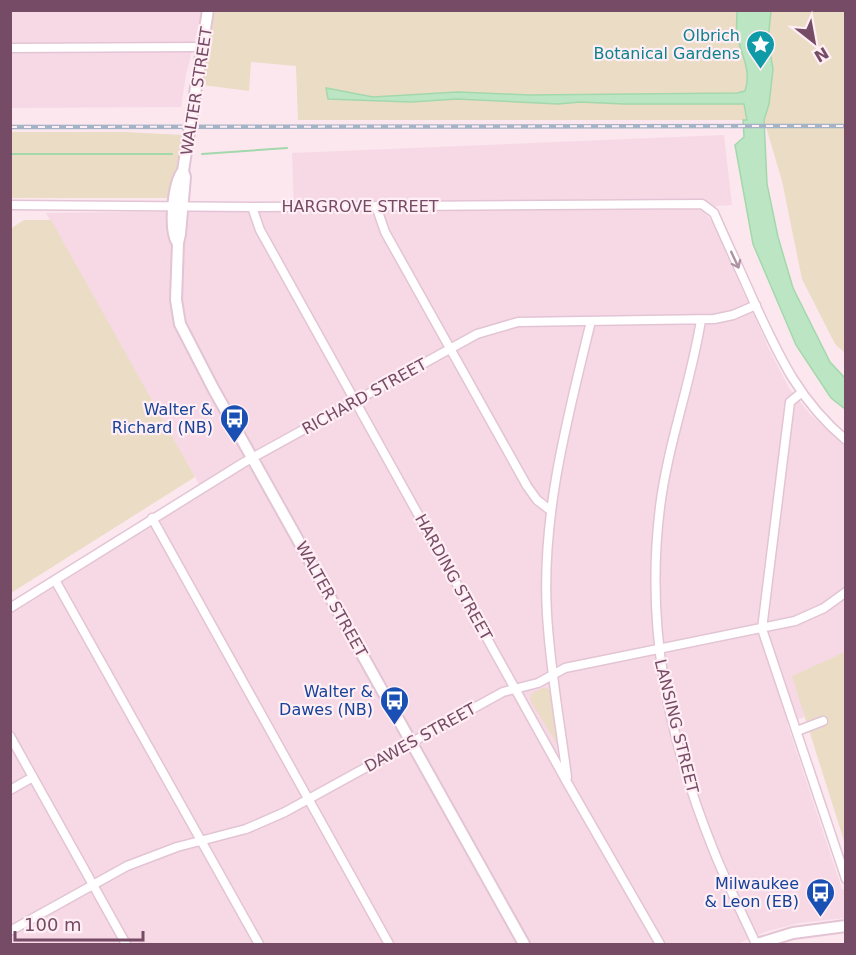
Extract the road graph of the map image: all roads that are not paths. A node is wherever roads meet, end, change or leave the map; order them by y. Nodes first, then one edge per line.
1 (208, 10) edge
2 (10, 48) edge
3 (201, 48) junction
4 (10, 205) edge
5 (178, 206) junction
6 (376, 206) junction
7 (252, 207) junction
8 (756, 305) junction
9 (701, 320) junction
10 (591, 321) junction
11 (451, 348) junction
12 (801, 393) junction
13 (356, 401) junction
14 (846, 440) edge
15 (253, 458) junction
16 (550, 510) junction
17 (152, 519) junction
18 (55, 580) junction
19 (846, 592) edge
20 (10, 608) edge
21 (762, 629) junction
22 (658, 649) junction
23 (554, 674) junction
24 (516, 689) junction
25 (823, 721) dead end
26 (797, 731) junction
27 (10, 736) edge
28 (412, 742) junction
29 (33, 777) junction
30 (568, 784) junction
31 (10, 790) edge
32 (308, 800) junction
33 (201, 841) junction
34 (846, 879) edge
35 (93, 885) junction
36 (846, 926) edge
37 (10, 931) edge
38 (126, 945) edge
39 (259, 945) edge
40 (389, 945) edge
41 (524, 945) edge
42 (660, 945) edge
43 (757, 945) edge

1 - 3 street, WALTER STREET
2 - 3 street
3 - 5 street, WALTER STREET
4 - 5 street, HARGROVE STREET
5 - 7 street, HARGROVE STREET
5 - 15 street, WALTER STREET
6 - 7 street, HARGROVE STREET
6 -> 8 street, HARGROVE STREET
6 - 11 street
7 - 13 street, HARDING STREET
8 - 9 street, RICHARD STREET
8 - 12 street
9 - 10 street, RICHARD STREET
9 - 22 street, LANSING STREET
10 - 11 street, RICHARD STREET
10 - 16 street
11 - 13 street, RICHARD STREET
11 - 16 street
12 - 14 street
12 - 21 street
13 - 15 street, RICHARD STREET
13 - 24 street, HARDING STREET
15 - 17 street, RICHARD STREET
15 - 28 street, WALTER STREET
16 - 23 street
17 - 18 street, RICHARD STREET
17 - 32 street
18 - 20 street, RICHARD STREET
18 - 33 street
19 - 21 street, DAWES STREET
21 - 22 street, DAWES STREET
21 - 26 street
22 - 23 street, DAWES STREET
22 - 43 street, LANSING STREET
23 - 24 street, DAWES STREET
23 - 30 street
24 - 28 street, DAWES STREET
24 - 30 street, HARDING STREET
25 - 26 street
26 - 34 street
27 - 29 street
28 - 32 street, DAWES STREET
28 - 41 street, WALTER STREET
29 - 31 street
29 - 35 street
30 - 42 street, HARDING STREET
32 - 33 street, DAWES STREET
32 - 40 street
33 - 35 street, DAWES STREET
33 - 39 street
35 - 37 street, DAWES STREET
35 - 38 street
36 - 43 street

